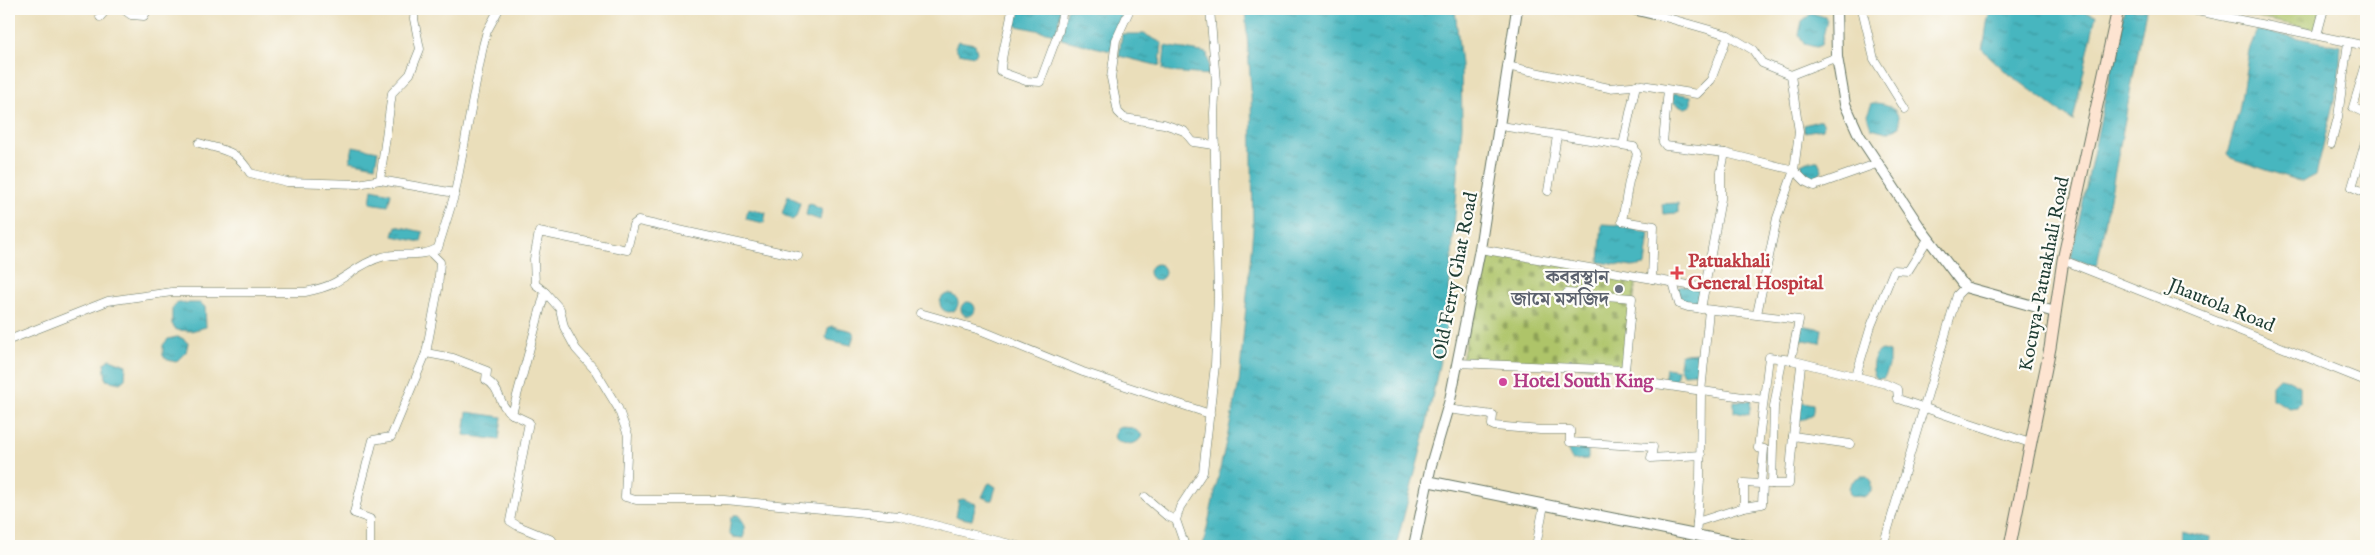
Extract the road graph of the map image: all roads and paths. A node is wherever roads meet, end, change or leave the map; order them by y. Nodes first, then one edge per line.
1 (107, 9) edge
2 (123, 9) edge
3 (148, 9) edge
4 (415, 9) edge
5 (499, 9) edge
6 (1012, 9) edge
7 (1063, 9) edge
8 (1130, 9) edge
9 (1210, 9) edge
10 (1517, 9) edge
11 (1634, 9) edge
12 (1836, 9) edge
13 (1862, 9) edge
14 (2118, 9) edge
15 (2187, 9) edge
16 (2324, 9) edge
17 (1655, 12) edge
18 (100, 17) dead end
19 (1728, 35) junction
20 (2317, 35) junction
21 (2348, 42) junction
22 (2366, 46) edge
23 (1837, 56) junction
24 (2366, 64) edge
25 (1507, 66) junction
26 (1791, 76) junction
27 (1636, 85) junction
28 (1668, 90) junction
29 (1905, 109) dead end
30 (2366, 113) edge
31 (1501, 126) junction
32 (1557, 136) junction
33 (2366, 140) edge
34 (199, 143) dead end
35 (2331, 144) dead end
36 (1215, 145) junction
37 (1623, 145) junction
38 (1725, 153) junction
39 (1876, 164) junction
40 (1794, 170) junction
41 (380, 180) junction
42 (1548, 191) dead end
43 (455, 193) junction
44 (2366, 193) edge
45 (1928, 239) junction
46 (1480, 249) junction
47 (431, 252) junction
48 (798, 256) dead end
49 (2063, 260) junction
50 (1652, 279) junction
51 (1673, 282) junction
52 (1965, 287) junction
53 (1705, 288) junction
54 (546, 292) junction
55 (1567, 293) dead end
56 (1705, 310) junction
57 (920, 312) dead end
58 (2056, 312) junction
59 (1757, 314) junction
60 (9, 340) edge
61 (426, 353) junction
62 (1782, 360) junction
63 (1792, 360) junction
64 (1457, 363) junction
65 (1801, 366) dead end
66 (1625, 370) junction
67 (1856, 376) junction
68 (2366, 381) edge
69 (1702, 392) junction
70 (1763, 400) junction
71 (1924, 408) junction
72 (1447, 409) junction
73 (512, 414) junction
74 (1210, 414) junction
75 (1793, 436) junction
76 (2030, 443) junction
77 (1850, 444) dead end
78 (1700, 455) junction
79 (1427, 481) junction
80 (1762, 484) junction
81 (1772, 484) junction
82 (1145, 497) dead end
83 (1544, 505) junction
84 (1744, 507) junction
85 (1176, 520) junction
86 (1698, 522) junction
87 (1696, 536) junction
88 (370, 546) edge
89 (550, 546) edge
90 (1018, 546) edge
91 (1185, 546) edge
92 (1414, 546) edge
93 (1536, 546) edge
94 (1750, 546) edge
95 (1883, 546) edge
96 (2010, 546) edge

1 - 18 street
2 - 3 street
4 - 41 street
5 - 43 street
6 - 7 street
8 - 36 street
9 - 36 street
10 - 25 street, Old Ferry Ghat Road
11 - 17 street
12 - 23 street
13 - 29 street
14 - 49 main road, Kocuya-Patuakhali Road
15 - 20 street
16 - 20 street
17 - 19 street
19 - 26 street
19 - 28 street
20 - 21 street
21 - 22 street
21 - 35 street
23 - 26 street
23 - 39 street
24 - 30 street
25 - 27 street
25 - 31 street, Old Ferry Ghat Road
26 - 40 street
27 - 28 street
27 - 37 street
28 - 38 street
31 - 32 street
31 - 46 street, Old Ferry Ghat Road
32 - 37 street
32 - 42 street
33 - 44 street
34 - 41 street
36 - 74 street
37 - 50 street
38 - 40 street
38 - 53 street
39 - 40 street
39 - 45 street
40 - 59 street
41 - 43 street
43 - 47 street
45 - 52 street
45 - 67 street
46 - 50 street
46 - 64 street, Old Ferry Ghat Road
47 - 60 street
47 - 61 street
48 - 54 street
49 - 58 main road, Kocuya-Patuakhali Road
49 - 68 street, Jhautola Road
50 - 51 street
51 - 53 street
51 - 56 street
52 - 58 street
52 - 71 street
53 - 56 street
54 - 73 street
54 - 90 street
55 - 66 street
56 - 59 street
56 - 69 street
57 - 74 street
58 - 76 main road, Kocuya-Patuakhali Road
59 - 63 street
61 - 73 street
61 - 88 street
62 - 63 street
62 - 70 street
62 - 81 street
63 - 67 street
64 - 66 street
64 - 72 street, Old Ferry Ghat Road
65 - 75 street
66 - 69 street
67 - 71 street
69 - 70 street
69 - 78 street
70 - 80 street
71 - 76 street
71 - 95 street
72 - 78 street
72 - 79 street, Old Ferry Ghat Road
73 - 89 street
74 - 85 street
75 - 77 street
75 - 81 street
76 - 96 main road, Kocuya-Patuakhali Road
78 - 86 street
79 - 83 street
79 - 92 street, Old Ferry Ghat Road
80 - 81 street
80 - 84 street
80 - 84 street
82 - 85 street
83 - 87 street
83 - 93 street
84 - 86 street
85 - 91 street
86 - 87 street
87 - 94 street

